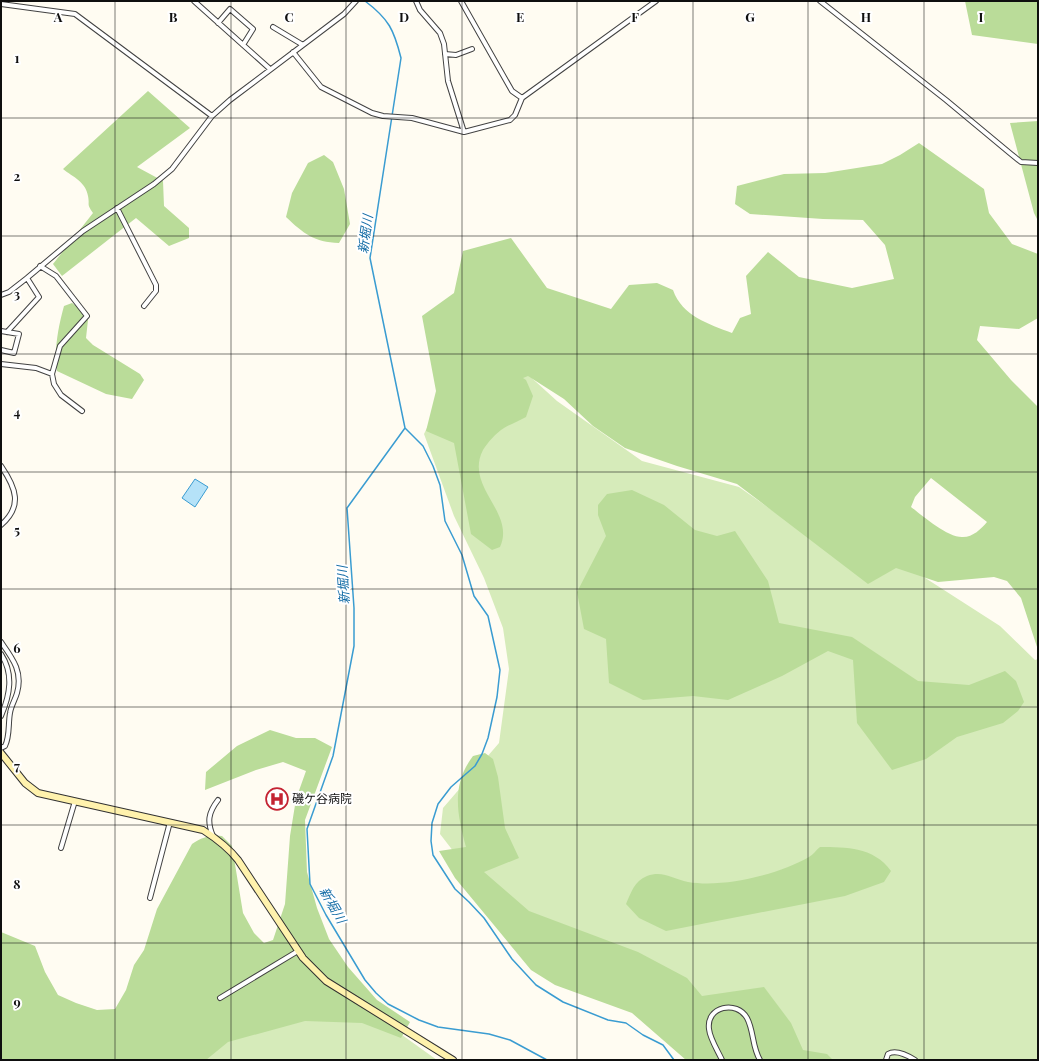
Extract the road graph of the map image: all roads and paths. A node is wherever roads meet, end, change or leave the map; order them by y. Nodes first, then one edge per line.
1 (194, 1) edge
2 (356, 1) edge
3 (416, 1) edge
4 (461, 1) edge
5 (656, 1) edge
6 (820, 1) edge
7 (1, 4) edge
8 (218, 23) junction
9 (272, 27) dead end
10 (242, 45) junction
11 (303, 45) junction
12 (472, 49) dead end
13 (293, 52) junction
14 (445, 54) junction
15 (270, 69) junction
16 (522, 98) junction
17 (212, 116) junction
18 (464, 132) junction
19 (1038, 163) edge
20 (117, 208) junction
21 (40, 266) junction
22 (27, 278) junction
23 (1, 295) edge
24 (144, 306) dead end
25 (1, 331) edge
26 (7, 332) junction
27 (1, 350) edge
28 (1, 364) edge
29 (52, 374) junction
30 (82, 411) dead end
31 (1, 466) edge
32 (1, 525) edge
33 (1, 642) edge
34 (1, 654) edge
35 (1, 716) edge
36 (1, 748) edge
37 (1, 753) edge
38 (218, 800) dead end
39 (76, 801) junction
40 (170, 822) junction
41 (213, 837) junction
42 (62, 848) dead end
43 (150, 898) dead end
44 (298, 951) junction
45 (220, 998) dead end
46 (453, 1060) edge
47 (722, 1060) edge
48 (760, 1060) edge
49 (886, 1060) edge
50 (915, 1060) edge

1 - 8 street
2 - 11 street
3 - 14 street
4 - 16 street
5 - 16 street
6 - 19 street
7 - 17 street
8 - 10 street
8 - 10 street
9 - 11 street
10 - 15 street
11 - 13 street
12 - 14 street
13 - 15 street
13 - 18 street
14 - 18 street
15 - 17 street
16 - 18 street
17 - 20 street
20 - 21 street
20 - 24 street
21 - 22 street
21 - 29 street
22 - 23 street
22 - 26 street
25 - 26 street
26 - 27 street
28 - 29 street
29 - 30 street
31 - 32 street
33 - 36 street
34 - 35 street
37 - 39 street
38 - 41 street
39 - 40 street
39 - 42 street
40 - 41 street
40 - 43 street
41 - 44 street
44 - 45 street
44 - 46 street
47 - 48 street
49 - 50 street

